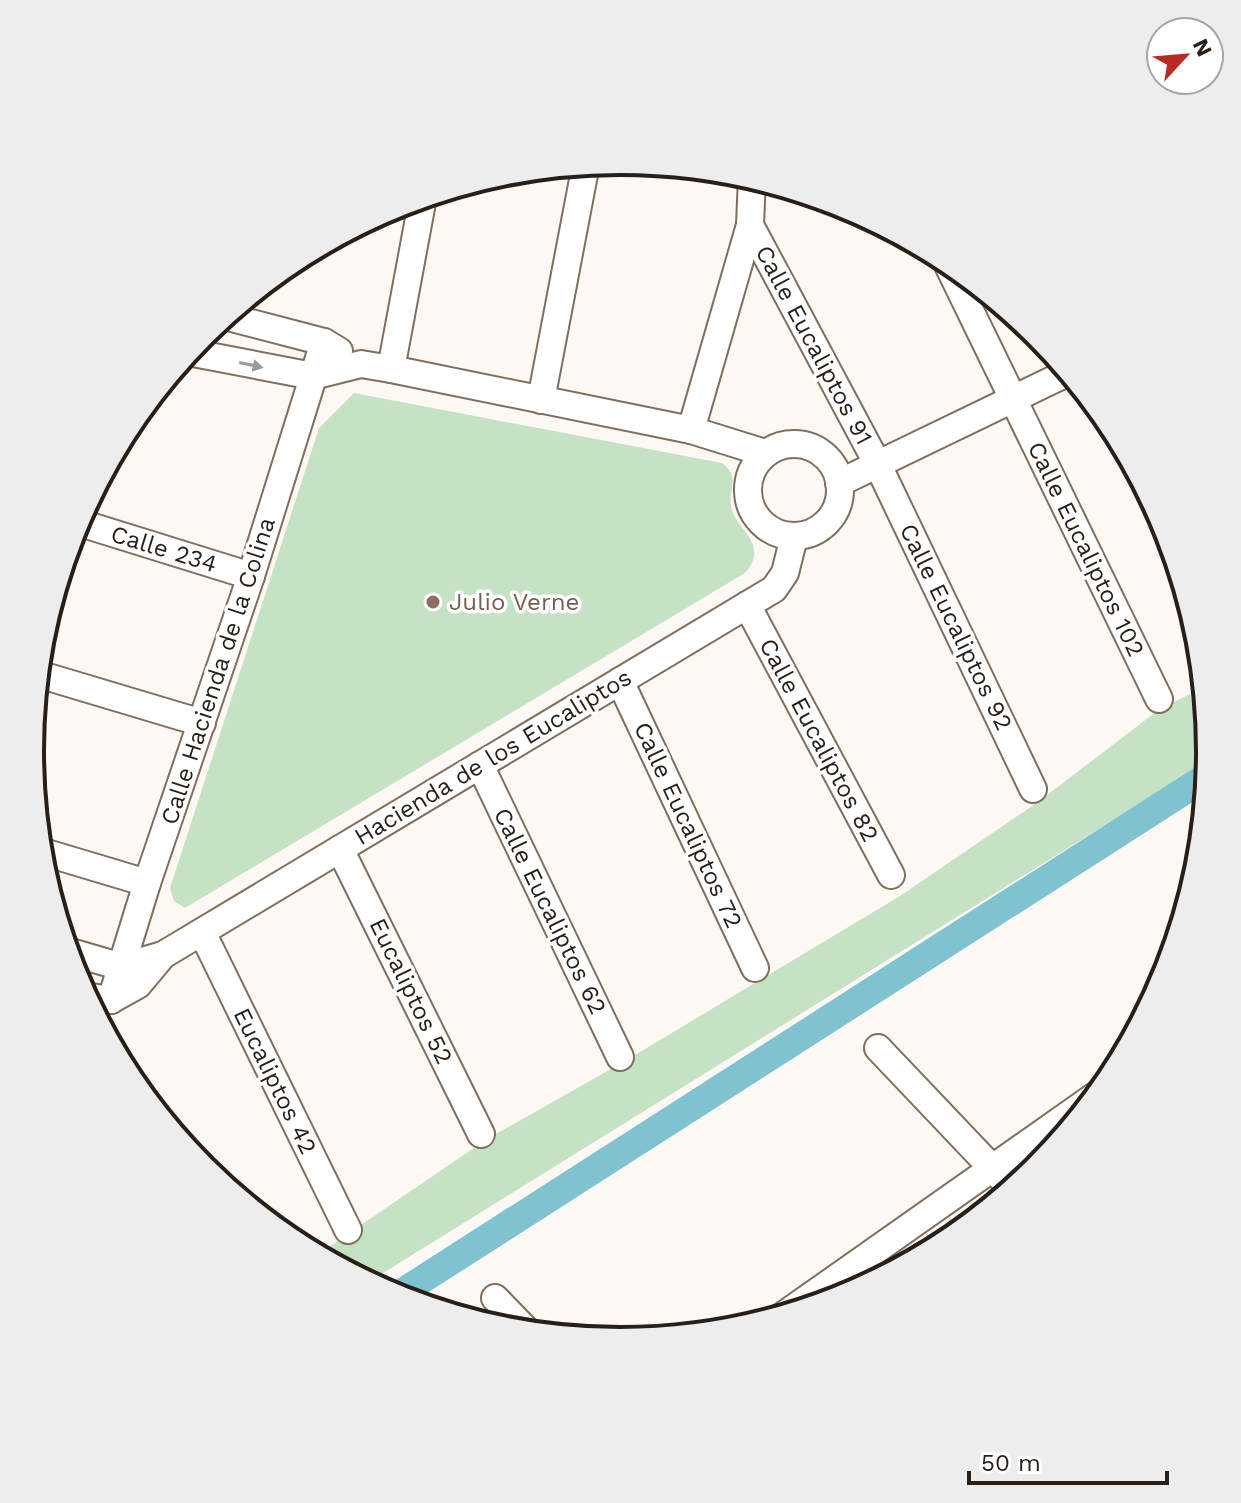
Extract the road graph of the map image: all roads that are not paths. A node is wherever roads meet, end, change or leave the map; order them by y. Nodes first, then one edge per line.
1 (584, 176) edge
2 (751, 190) edge
3 (420, 211) edge
4 (750, 225) junction
5 (957, 283) edge
6 (242, 316) edge
7 (324, 342) junction
8 (203, 355) edge
9 (361, 364) junction
10 (391, 369) junction
11 (313, 376) junction
12 (1059, 377) edge
13 (541, 400) junction
14 (1012, 400) junction
15 (691, 430) junction
16 (765, 453) junction
17 (878, 465) junction
18 (839, 483) junction
19 (90, 526) edge
20 (794, 537) junction
21 (251, 576) junction
22 (747, 605) junction
23 (49, 677) edge
24 (620, 681) junction
25 (1159, 699) dead end
26 (202, 723) junction
27 (480, 765) junction
28 (1033, 789) dead end
29 (340, 849) junction
30 (54, 855) edge
31 (891, 875) dead end
32 (147, 883) junction
33 (202, 932) junction
34 (82, 955) edge
35 (163, 955) junction
36 (122, 967) junction
37 (755, 968) dead end
38 (99, 997) edge
39 (99, 998) edge
40 (878, 1048) dead end
41 (620, 1057) dead end
42 (1067, 1115) edge
43 (481, 1134) dead end
44 (992, 1168) junction
45 (1005, 1181) edge
46 (348, 1230) dead end
47 (813, 1294) edge
48 (495, 1298) dead end
49 (514, 1318) edge

1 - 13 street
2 - 4 street
3 - 10 street
4 - 15 street
4 - 17 street, Calle Eucaliptos 91
5 - 14 street, Calle Eucaliptos 102
6 - 7 street
7 - 9 street
7 - 11 street, Calle Hacienda de la Colina
8 -> 11 street
9 - 10 street
9 - 11 street
10 - 13 street
11 - 21 street, Calle Hacienda de la Colina
12 - 14 street
13 - 15 street
14 - 17 street
14 - 25 street, Calle Eucaliptos 102
15 - 16 street
16 - 18 street
16 - 20 street
17 - 18 street
17 - 28 street, Calle Eucaliptos 92
18 - 20 street
19 - 21 street, Calle 234
20 - 22 street, Hacienda de los Eucaliptos
21 - 26 street, Calle Hacienda de la Colina
22 - 24 street, Hacienda de los Eucaliptos
22 - 31 street, Calle Eucaliptos 82
23 - 26 street
24 - 27 street, Hacienda de los Eucaliptos
24 - 37 street, Calle Eucaliptos 72
26 - 32 street, Calle Hacienda de la Colina
27 - 29 street, Hacienda de los Eucaliptos
27 - 41 street, Calle Eucaliptos 62
29 - 33 street, Hacienda de los Eucaliptos
29 - 43 street, Eucaliptos 52
30 - 32 street
32 - 36 street, Calle Hacienda de la Colina
33 - 35 street, Hacienda de los Eucaliptos
33 - 46 street, Eucaliptos 42
34 - 36 street
35 - 36 street, Hacienda de los Eucaliptos
35 - 39 street, Hacienda de los Eucaliptos
36 - 38 street, Calle Hacienda de la Colina
40 - 44 street
42 - 44 street
44 - 45 street
44 - 47 street
48 - 49 street

